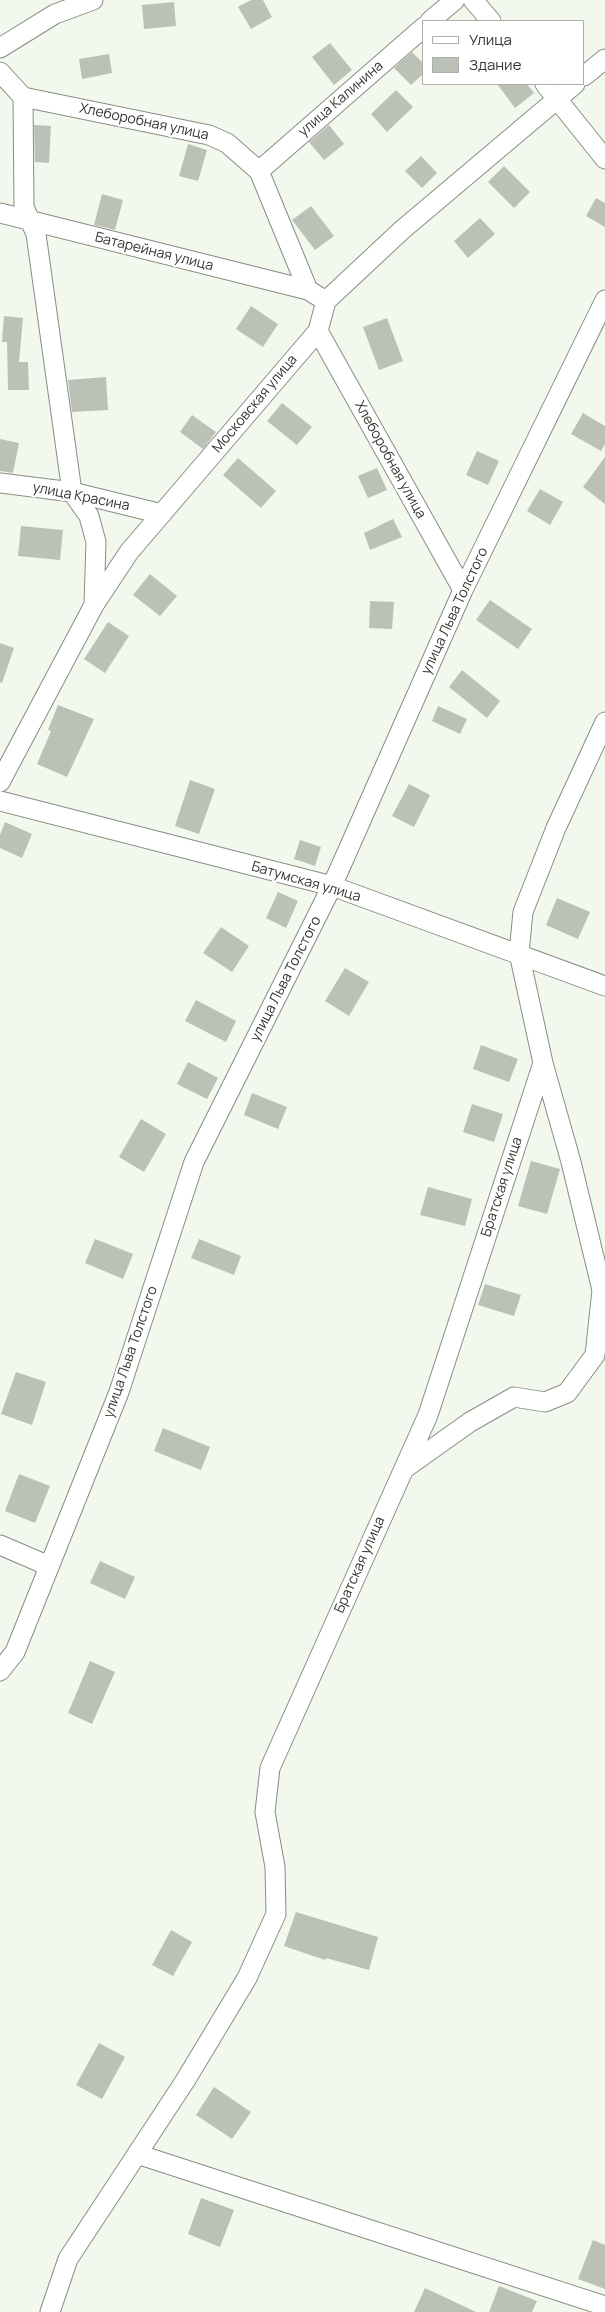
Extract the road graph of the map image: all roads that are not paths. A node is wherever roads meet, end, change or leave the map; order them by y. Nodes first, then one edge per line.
1 (92, 0) edge
2 (455, 0) edge
3 (473, 0) edge
4 (431, 20) edge
5 (490, 20) edge
6 (422, 29) edge
7 (0, 48) edge
8 (605, 59) edge
9 (0, 72) edge
10 (585, 75) edge
11 (546, 85) edge
12 (574, 85) edge
13 (23, 96) junction
14 (557, 98) junction
15 (605, 159) edge
16 (258, 171) junction
17 (0, 214) edge
18 (29, 221) junction
19 (308, 290) junction
20 (605, 300) edge
21 (326, 301) junction
22 (318, 331) junction
23 (0, 483) edge
24 (72, 492) junction
25 (162, 514) junction
26 (463, 590) junction
27 (94, 605) junction
28 (605, 722) edge
29 (0, 782) edge
30 (0, 801) edge
31 (332, 886) junction
32 (519, 953) junction
33 (605, 986) edge
34 (543, 1063) junction
35 (403, 1469) junction
36 (0, 1545) edge
37 (50, 1566) junction
38 (0, 1671) edge
39 (137, 2154) junction
40 (605, 2306) edge
41 (50, 2312) edge

1 - 7 street
2 - 4 street
3 - 5 street
6 - 16 street, улица Калинина
8 - 10 street
9 - 13 street
11 - 14 street
12 - 14 street
13 - 16 street, Хлеборобная улица
13 - 18 street
14 - 15 street
14 - 21 street
16 - 19 street, Хлеборобная улица
17 - 18 street, Батарейная улица
18 - 19 street, Батарейная улица
18 - 24 street
19 - 21 street
20 - 26 street, улица Льва Толстого
21 - 22 street, Московская улица
22 - 25 street, Московская улица
22 - 26 street, Хлеборобная улица
23 - 24 street, улица Красина
24 - 25 street, улица Красина
24 - 27 street
25 - 27 street, Московская улица
26 - 31 street, улица Льва Толстого
27 - 29 street, Московская улица
28 - 32 street
30 - 31 street, Батумская улица
31 - 32 street, Батумская улица
31 - 37 street, улица Льва Толстого
32 - 33 street, Батумская улица
32 - 34 street
34 - 35 street, Братская улица
34 - 35 street
35 - 39 street, Братская улица
36 - 37 street
37 - 38 street, улица Льва Толстого
39 - 40 street
39 - 41 street, Братская улица

